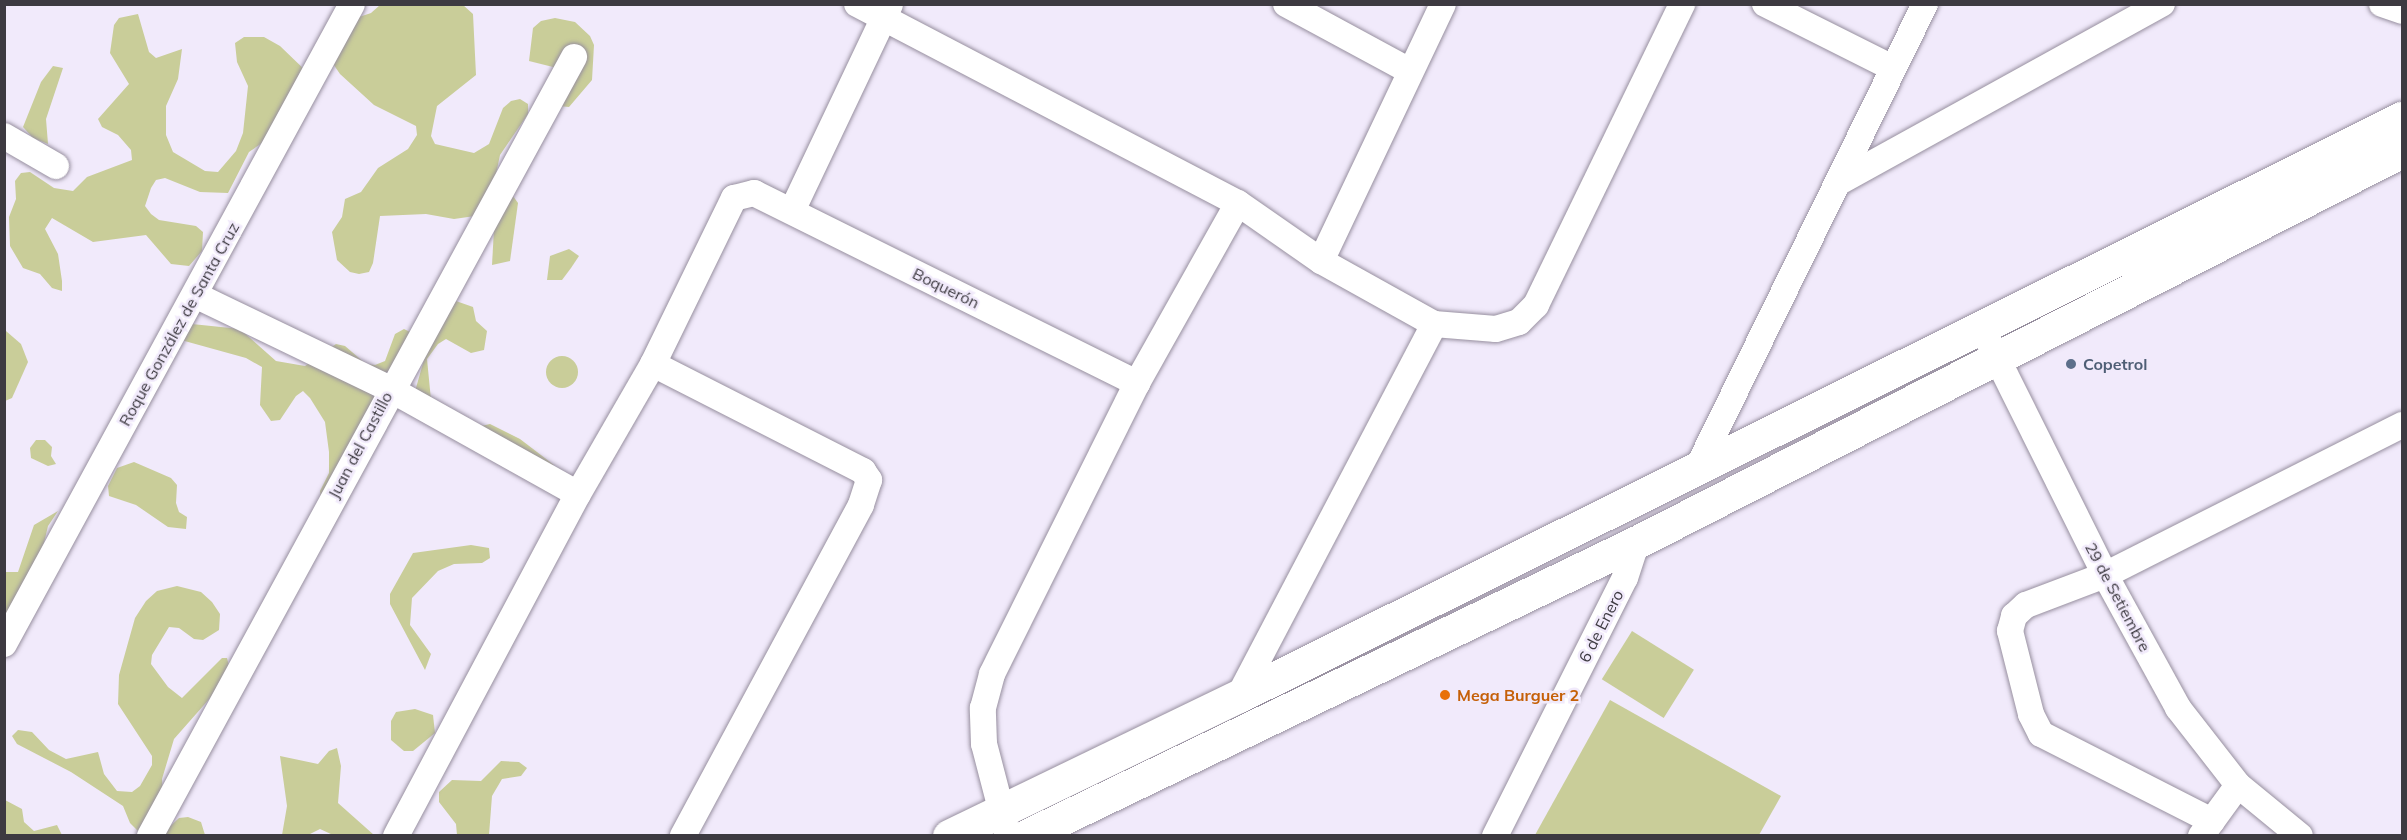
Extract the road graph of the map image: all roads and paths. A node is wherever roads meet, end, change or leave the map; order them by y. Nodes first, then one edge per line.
1 (352, 4) edge
2 (857, 4) edge
3 (1286, 4) edge
4 (1443, 4) edge
5 (1682, 4) edge
6 (1765, 4) edge
7 (1925, 4) edge
8 (2162, 4) edge
9 (2382, 4) edge
10 (2403, 10) edge
11 (886, 11) edge
12 (574, 57) dead end
13 (1893, 69) junction
14 (1410, 71) junction
15 (2403, 118) edge
16 (4, 136) edge
17 (2403, 151) edge
18 (56, 166) dead end
19 (1839, 182) junction
20 (1238, 203) junction
21 (792, 211) junction
22 (1321, 261) junction
23 (195, 296) junction
24 (1434, 324) junction
25 (1981, 326) junction
26 (1999, 360) junction
27 (653, 364) junction
28 (1137, 382) junction
29 (390, 389) junction
30 (2403, 425) edge
31 (1697, 469) junction
32 (578, 494) junction
33 (1637, 542) junction
34 (2105, 575) junction
35 (4, 644) edge
36 (1239, 696) junction
37 (2238, 785) junction
38 (1004, 823) edge
39 (2206, 828) edge
40 (150, 836) edge
41 (396, 836) edge
42 (683, 836) edge
43 (949, 836) edge
44 (1026, 836) edge
45 (1496, 836) edge
46 (2300, 836) edge

1 - 23 street, Roque González de Santa Cruz
2 - 11 street
3 - 14 street
4 - 14 street
5 - 24 street
6 - 13 street
7 - 13 street
8 - 19 street
9 - 10 street
11 - 20 street
11 - 21 street
12 - 29 street, Juan del Castillo
13 - 19 street
14 - 22 street
15 - 25 highway
16 - 18 street
17 - 26 highway
19 - 31 street
20 - 22 street
20 - 28 street
21 - 27 street, Boquerón
21 - 28 street, Boquerón
22 - 24 street
23 - 29 street
23 - 35 street, Roque González de Santa Cruz
24 - 36 street
25 - 26 street, 29 de Setiembre
25 - 31 highway
26 - 33 highway
26 - 34 street, 29 de Setiembre
27 - 32 street
27 - 42 street
28 - 38 street
29 - 32 street
29 - 40 street, Juan del Castillo
30 - 34 street
31 - 36 highway
32 - 41 street
33 - 44 highway
33 - 45 street, 6 de Enero
34 - 37 street, 29 de Setiembre
34 - 39 street
36 - 38 highway
37 - 39 street
37 - 46 street, 29 de Setiembre
38 - 43 highway

